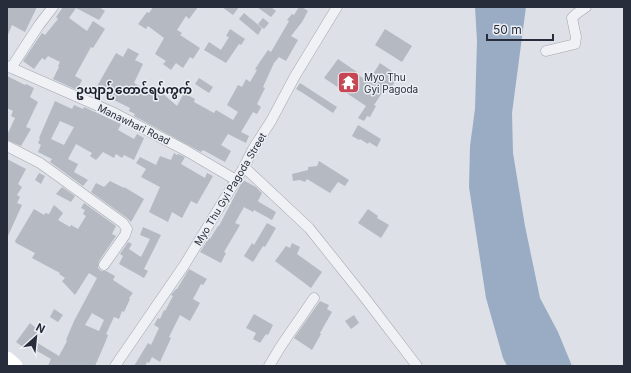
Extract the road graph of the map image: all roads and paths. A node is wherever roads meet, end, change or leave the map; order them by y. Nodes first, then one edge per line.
1 (53, 7) edge
2 (337, 7) edge
3 (586, 7) edge
4 (546, 51) dead end
5 (9, 67) edge
6 (7, 146) edge
7 (244, 167) junction
8 (236, 180) junction
9 (104, 266) dead end
10 (314, 298) dead end
11 (7, 359) edge
12 (15, 366) edge
13 (115, 366) edge
14 (269, 366) edge
15 (418, 366) edge

1 - 5 street
2 - 7 street, Myo Thu Gyi Pagoda Street
3 - 4 street
5 - 8 street, Manawhari Road
6 - 9 street
7 - 8 street, Myo Thu Gyi Pagoda Street
7 - 15 street
8 - 13 street, Myo Thu Gyi Pagoda Street
10 - 14 street
11 - 12 main road

